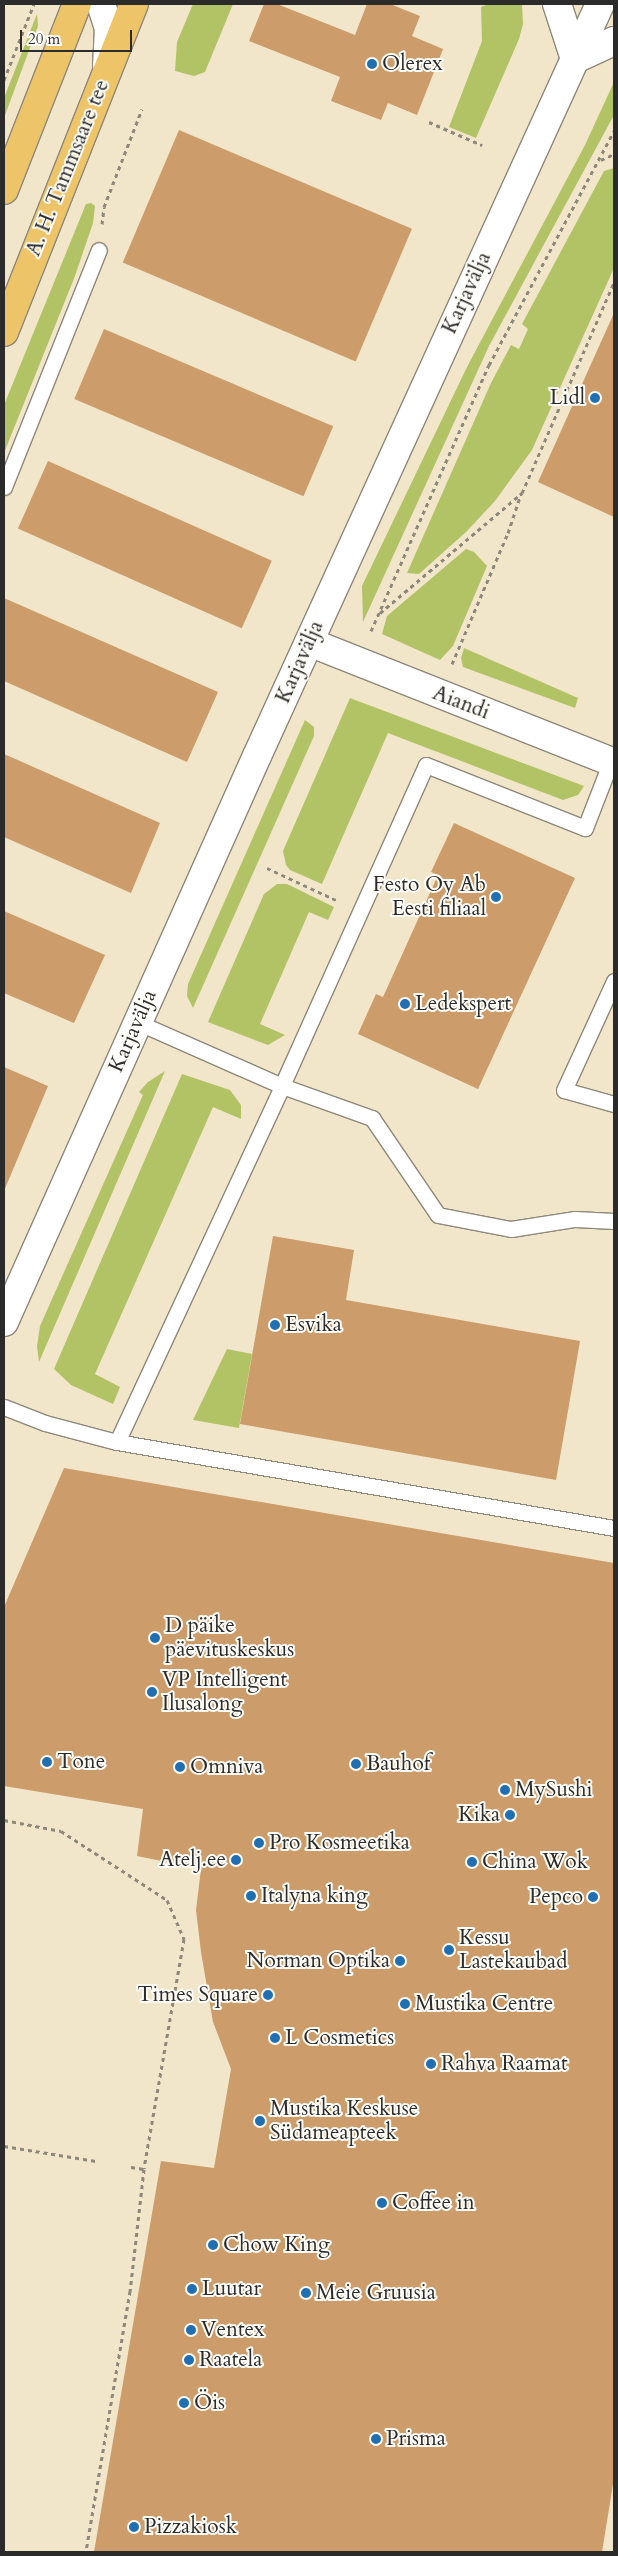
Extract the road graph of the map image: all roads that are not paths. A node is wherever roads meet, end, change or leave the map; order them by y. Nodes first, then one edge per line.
1 (77, 4) edge
2 (101, 4) edge
3 (134, 4) edge
4 (557, 4) edge
5 (600, 4) edge
6 (614, 41) edge
7 (574, 59) junction
8 (107, 69) junction
9 (4, 190) edge
10 (98, 250) road end
11 (4, 332) edge
12 (4, 487) edge
13 (309, 642) junction
14 (613, 762) edge
15 (614, 981) edge
16 (138, 1022) junction
17 (282, 1086) junction
18 (614, 1104) edge
19 (614, 1221) edge
20 (4, 1322) edge
21 (4, 1406) edge
22 (117, 1442) junction
23 (614, 1528) edge

1 - 9 main road
2 - 8 street
3 - 8 main road, A. H. Tammsaare tee
4 - 7 street
5 - 7 street, Karjavälja
6 - 7 street
7 - 13 street, Karjavälja
8 - 11 main road, A. H. Tammsaare tee
10 - 12 lane
13 - 14 street, Aiandi
13 - 16 street, Karjavälja
14 - 17 lane
15 - 18 lane
16 - 17 lane
16 - 20 street, Karjavälja
17 - 19 lane
17 - 22 lane
21 - 22 lane
22 - 23 lane

